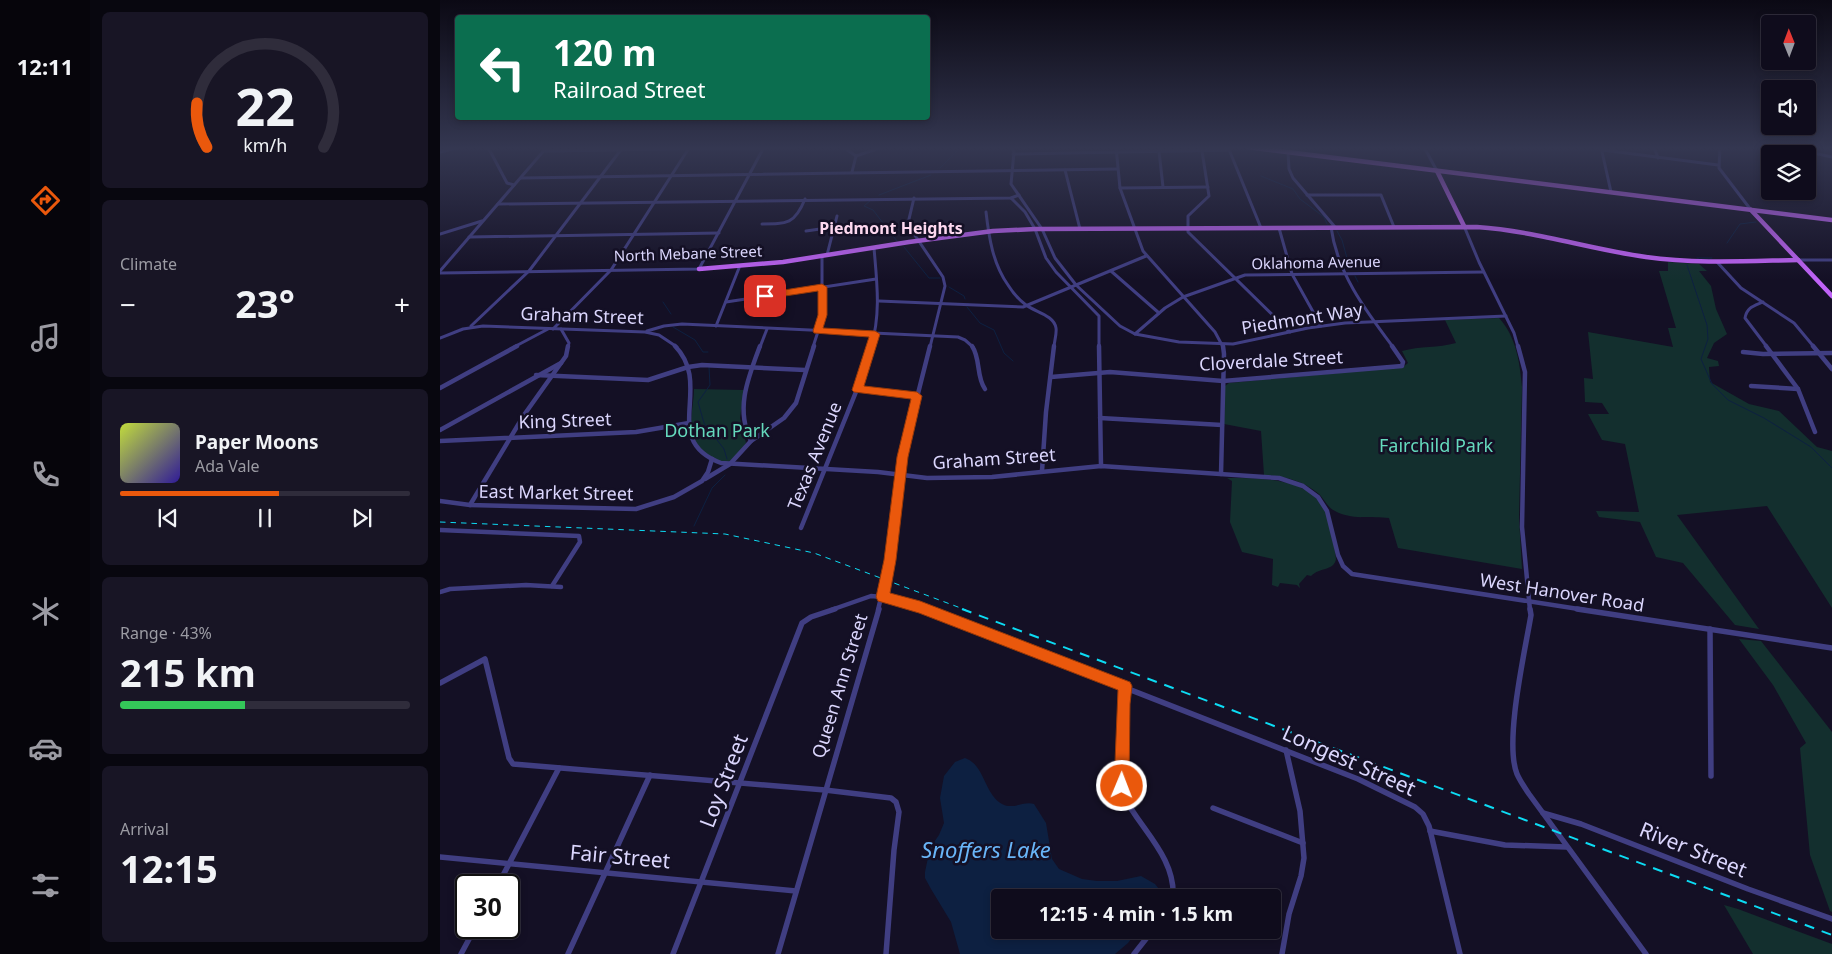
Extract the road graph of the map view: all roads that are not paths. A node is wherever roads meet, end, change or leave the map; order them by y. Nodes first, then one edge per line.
1 (509, 192) edge
2 (590, 192) edge
3 (661, 192) edge
4 (741, 192) edge
5 (1016, 192) edge
6 (1070, 192) edge
7 (1121, 192) edge
8 (1208, 192) edge
9 (1246, 192) edge
10 (1303, 192) edge
11 (1447, 192) edge
12 (1607, 192) edge
13 (1611, 192) joint
14 (1737, 192) edge
15 (1019, 195) junction
16 (1306, 195) junction
17 (914, 198) junction
18 (1011, 198) junction
19 (805, 200) junction
20 (736, 201) junction
21 (654, 202) junction
22 (581, 203) junction
23 (498, 204) junction
24 (1751, 210) junction
25 (986, 212) dead end
26 (837, 216) dead end
27 (1832, 220) edge
28 (483, 221) junction
29 (762, 224) dead end
30 (1464, 226) junction
31 (834, 227) junction
32 (1333, 227) junction
33 (1394, 227) junction
34 (1187, 228) junction
35 (1261, 228) junction
36 (1279, 228) junction
37 (1035, 229) junction
38 (1042, 229) junction
39 (1080, 229) junction
40 (1134, 229) junction
41 (806, 231) dead end
42 (988, 231) junction
43 (719, 233) junction
44 (440, 234) edge
45 (633, 234) junction
46 (557, 236) junction
47 (469, 237) junction
48 (918, 241) junction
49 (874, 248) junction
50 (825, 255) junction
51 (1146, 256) junction
52 (1798, 260) junction
53 (1832, 260) edge
54 (1717, 262) junction
55 (739, 268) junction
56 (699, 269) junction
57 (611, 270) junction
58 (1111, 271) junction
59 (440, 272) edge
60 (530, 272) junction
61 (1484, 272) junction
62 (1345, 273) junction
63 (1292, 274) junction
64 (1235, 278) junction
65 (876, 279) junction
66 (1076, 285) junction
67 (822, 287) junction
68 (1069, 287) junction
69 (1832, 296) edge
70 (1183, 297) junction
71 (878, 300) junction
72 (726, 302) junction
73 (1762, 302) junction
74 (941, 303) junction
75 (1027, 305) junction
76 (1159, 313) junction
77 (1109, 316) junction
78 (1506, 316) junction
79 (1099, 318) junction
80 (1375, 320) junction
81 (716, 326) junction
82 (1321, 326) junction
83 (470, 327) junction
84 (551, 329) junction
85 (768, 329) junction
86 (561, 330) junction
87 (818, 331) junction
88 (646, 332) junction
89 (1290, 332) junction
90 (875, 334) junction
91 (1136, 334) junction
92 (932, 337) junction
93 (440, 338) edge
94 (1222, 343) junction
95 (1743, 352) dead end
96 (1832, 352) edge
97 (1819, 353) junction
98 (1772, 354) junction
99 (562, 362) junction
100 (688, 367) junction
101 (754, 368) junction
102 (1832, 369) edge
103 (805, 370) junction
104 (1100, 372) junction
105 (536, 375) junction
106 (551, 377) junction
107 (1051, 377) junction
108 (1223, 381) junction
109 (1751, 386) dead end
110 (440, 388) edge
111 (985, 389) dead end
112 (1798, 389) junction
113 (858, 390) junction
114 (917, 396) junction
115 (1100, 418) junction
116 (690, 423) junction
117 (1222, 425) junction
118 (440, 430) edge
119 (1815, 432) dead end
120 (511, 437) junction
121 (440, 441) edge
122 (751, 441) junction
123 (712, 459) junction
124 (730, 464) junction
125 (1101, 466) junction
126 (824, 469) junction
127 (1042, 472) junction
128 (1221, 474) junction
129 (900, 475) junction
130 (702, 481) junction
131 (440, 501) edge
132 (470, 505) junction
133 (1331, 516) joint
134 (802, 528) dead end
135 (440, 530) edge
136 (552, 586) junction
137 (561, 587) dead end
138 (440, 592) edge
139 (882, 597) junction
140 (1531, 603) junction
141 (1710, 630) junction
142 (1832, 648) edge
143 (440, 683) edge
144 (1125, 686) junction
145 (1286, 750) junction
146 (559, 768) junction
147 (650, 774) junction
148 (1711, 776) dead end
149 (740, 782) junction
150 (825, 790) junction
151 (1213, 808) dead end
152 (1541, 812) junction
153 (1430, 831) junction
154 (1303, 843) junction
155 (1566, 846) junction
156 (441, 860) edge
157 (509, 864) junction
158 (504, 874) edge
159 (604, 874) junction
160 (702, 882) junction
161 (1174, 889) edge
162 (796, 891) junction
163 (1832, 919) edge
164 (470, 939) edge
165 (1146, 939) edge
166 (461, 954) edge
167 (568, 954) edge
168 (673, 954) edge
169 (778, 954) edge
170 (886, 954) edge
171 (1134, 954) edge
172 (1282, 954) edge
173 (1460, 954) edge
174 (1646, 954) edge

1 - 23 street
2 - 22 street
3 - 21 street
4 - 20 street
5 - 15 street, Piedmont Way
6 - 39 street
7 - 40 street
8 - 34 street
9 - 35 street
10 - 16 street
11 - 30 main road
12 - 13 main road
13 - 24 main road
14 - 24 street
15 - 18 street
15 - 38 street, Piedmont Way
16 - 32 street
16 - 33 street
17 - 18 street
17 - 19 street
17 - 48 street, Queen Ann Street
18 - 37 street
19 - 20 street
19 - 29 street
20 - 21 street
20 - 43 street
21 - 22 street
21 - 45 street
22 - 23 street
22 - 46 street
23 - 28 street
24 - 27 main road
24 - 52 main road
25 - 42 street
26 - 31 street, East Market Street
28 - 44 street
28 - 47 street
30 - 33 main road, North Mebane Street
30 - 54 main road, North Mebane Street
30 - 61 street
31 - 41 street
31 - 50 street, East Market Street
32 - 33 main road, North Mebane Street
32 - 36 main road, North Mebane Street
32 - 62 street
34 - 35 main road, North Mebane Street
34 - 40 main road, North Mebane Street
34 - 64 street
35 - 36 main road, North Mebane Street
36 - 63 street
37 - 38 main road, North Mebane Street
37 - 42 main road, North Mebane Street
37 - 68 street
38 - 39 main road, North Mebane Street
38 - 66 street, Piedmont Way
39 - 40 main road, North Mebane Street
40 - 51 street
42 - 48 main road, North Mebane Street
42 - 75 street
43 - 45 street
43 - 56 street
45 - 46 street
45 - 57 street
46 - 47 street
46 - 60 street
47 - 59 street
48 - 49 main road, North Mebane Street
48 - 74 street, Queen Ann Street
49 - 50 main road, North Mebane Street
49 - 65 street, Texas Avenue
50 - 55 main road, North Mebane Street
50 - 67 street, East Market Street
51 - 58 street
51 - 70 street
52 - 53 street, North Mebane Street
52 - 54 main road, North Mebane Street
52 - 69 main road
54 - 73 street
55 - 56 main road, North Mebane Street
55 - 72 street
56 - 57 street, North Mebane Street
57 - 60 street, North Mebane Street
57 - 84 street
58 - 66 street
58 - 76 street
59 - 60 street, North Mebane Street
60 - 83 street
61 - 62 street, Oklahoma Avenue
61 - 78 street
62 - 63 street, Oklahoma Avenue
62 - 80 street
63 - 64 street, Oklahoma Avenue
63 - 82 street
64 - 70 street, Oklahoma Avenue
64 - 89 street
65 - 67 street
65 - 71 street, Texas Avenue
66 - 68 street
66 - 77 street, Piedmont Way
67 - 72 street
67 - 87 street, East Market Street
68 - 75 street
68 - 79 street
70 - 76 street, Oklahoma Avenue
70 - 94 street
71 - 74 street
71 - 90 street, Texas Avenue
72 - 81 street
73 - 97 street
73 - 98 street
74 - 75 street
74 - 92 street, Queen Ann Street
75 - 107 street
76 - 91 street, Oklahoma Avenue
77 - 79 street
77 - 91 street, Piedmont Way
78 - 80 street, Piedmont Way
78 - 140 street
79 - 104 street
80 - 82 street, Piedmont Way
80 - 108 street, Cloverdale Street
81 - 85 street
81 - 88 street
82 - 89 street, Piedmont Way
83 - 84 street, Graham Street
83 - 93 street
84 - 86 street, Graham Street
84 - 110 street
85 - 87 street
85 - 101 street
86 - 88 street, Graham Street
86 - 99 street
87 - 90 street
87 - 103 street, East Market Street
88 - 100 street, Graham Street
89 - 94 street, Piedmont Way
90 - 92 street
90 - 113 street, Texas Avenue
91 - 94 street, Piedmont Way
92 - 111 street
92 - 114 street, Queen Ann Street
94 - 108 street
95 - 98 street
96 - 97 street
97 - 98 street
97 - 102 street
98 - 112 street
99 - 105 street
99 - 106 street
100 - 101 street
100 - 106 street
100 - 116 street, Graham Street
101 - 103 street
101 - 122 street
103 - 122 street, East Market Street
104 - 107 street, Cloverdale Street
104 - 108 street, Cloverdale Street
104 - 115 street
105 - 106 street
105 - 118 street
106 - 120 street
107 - 127 street
108 - 117 street
109 - 112 street
112 - 119 street
113 - 114 street
113 - 126 street, Texas Avenue
114 - 129 street, Queen Ann Street
115 - 117 street
115 - 125 street
116 - 120 street, King Street
116 - 123 street, Graham Street
117 - 128 street
120 - 121 street, King Street
120 - 132 street
122 - 124 street, East Market Street
123 - 124 street, Graham Street
123 - 130 street
124 - 126 street, Graham Street
124 - 130 street, East Market Street
125 - 127 street, Graham Street
125 - 128 street, Graham Street
126 - 129 street, Graham Street
126 - 134 street, Texas Avenue
127 - 129 street, Graham Street
128 - 133 street, Graham Street
129 - 139 street, Queen Ann Street
130 - 132 street, East Market Street
131 - 132 street, East Market Street
133 - 140 street, West Hanover Road
135 - 136 street
136 - 137 street
136 - 138 street
139 - 144 street, Longest Street
139 - 149 street, Loy Street
139 - 150 street, Queen Ann Street
140 - 141 street, West Hanover Road
140 - 152 street
141 - 142 street, West Hanover Road
141 - 148 street
143 - 146 street
144 - 145 street, Longest Street
144 - 161 street
145 - 153 street, Longest Street
145 - 154 street
146 - 147 street
146 - 157 street
147 - 149 street
147 - 159 street
149 - 150 street
149 - 160 street, Loy Street
150 - 162 street, Queen Ann Street
150 - 170 street
151 - 154 street
152 - 155 street
152 - 163 street, River Street
153 - 155 street
153 - 173 street, Longest Street
154 - 172 street
155 - 174 street
156 - 157 street, Fair Street
157 - 158 street
157 - 159 street, Fair Street
159 - 160 street, Fair Street
159 - 167 street
160 - 162 street, Fair Street
160 - 168 street, Loy Street
162 - 169 street, Queen Ann Street
164 - 166 street
165 - 171 street

